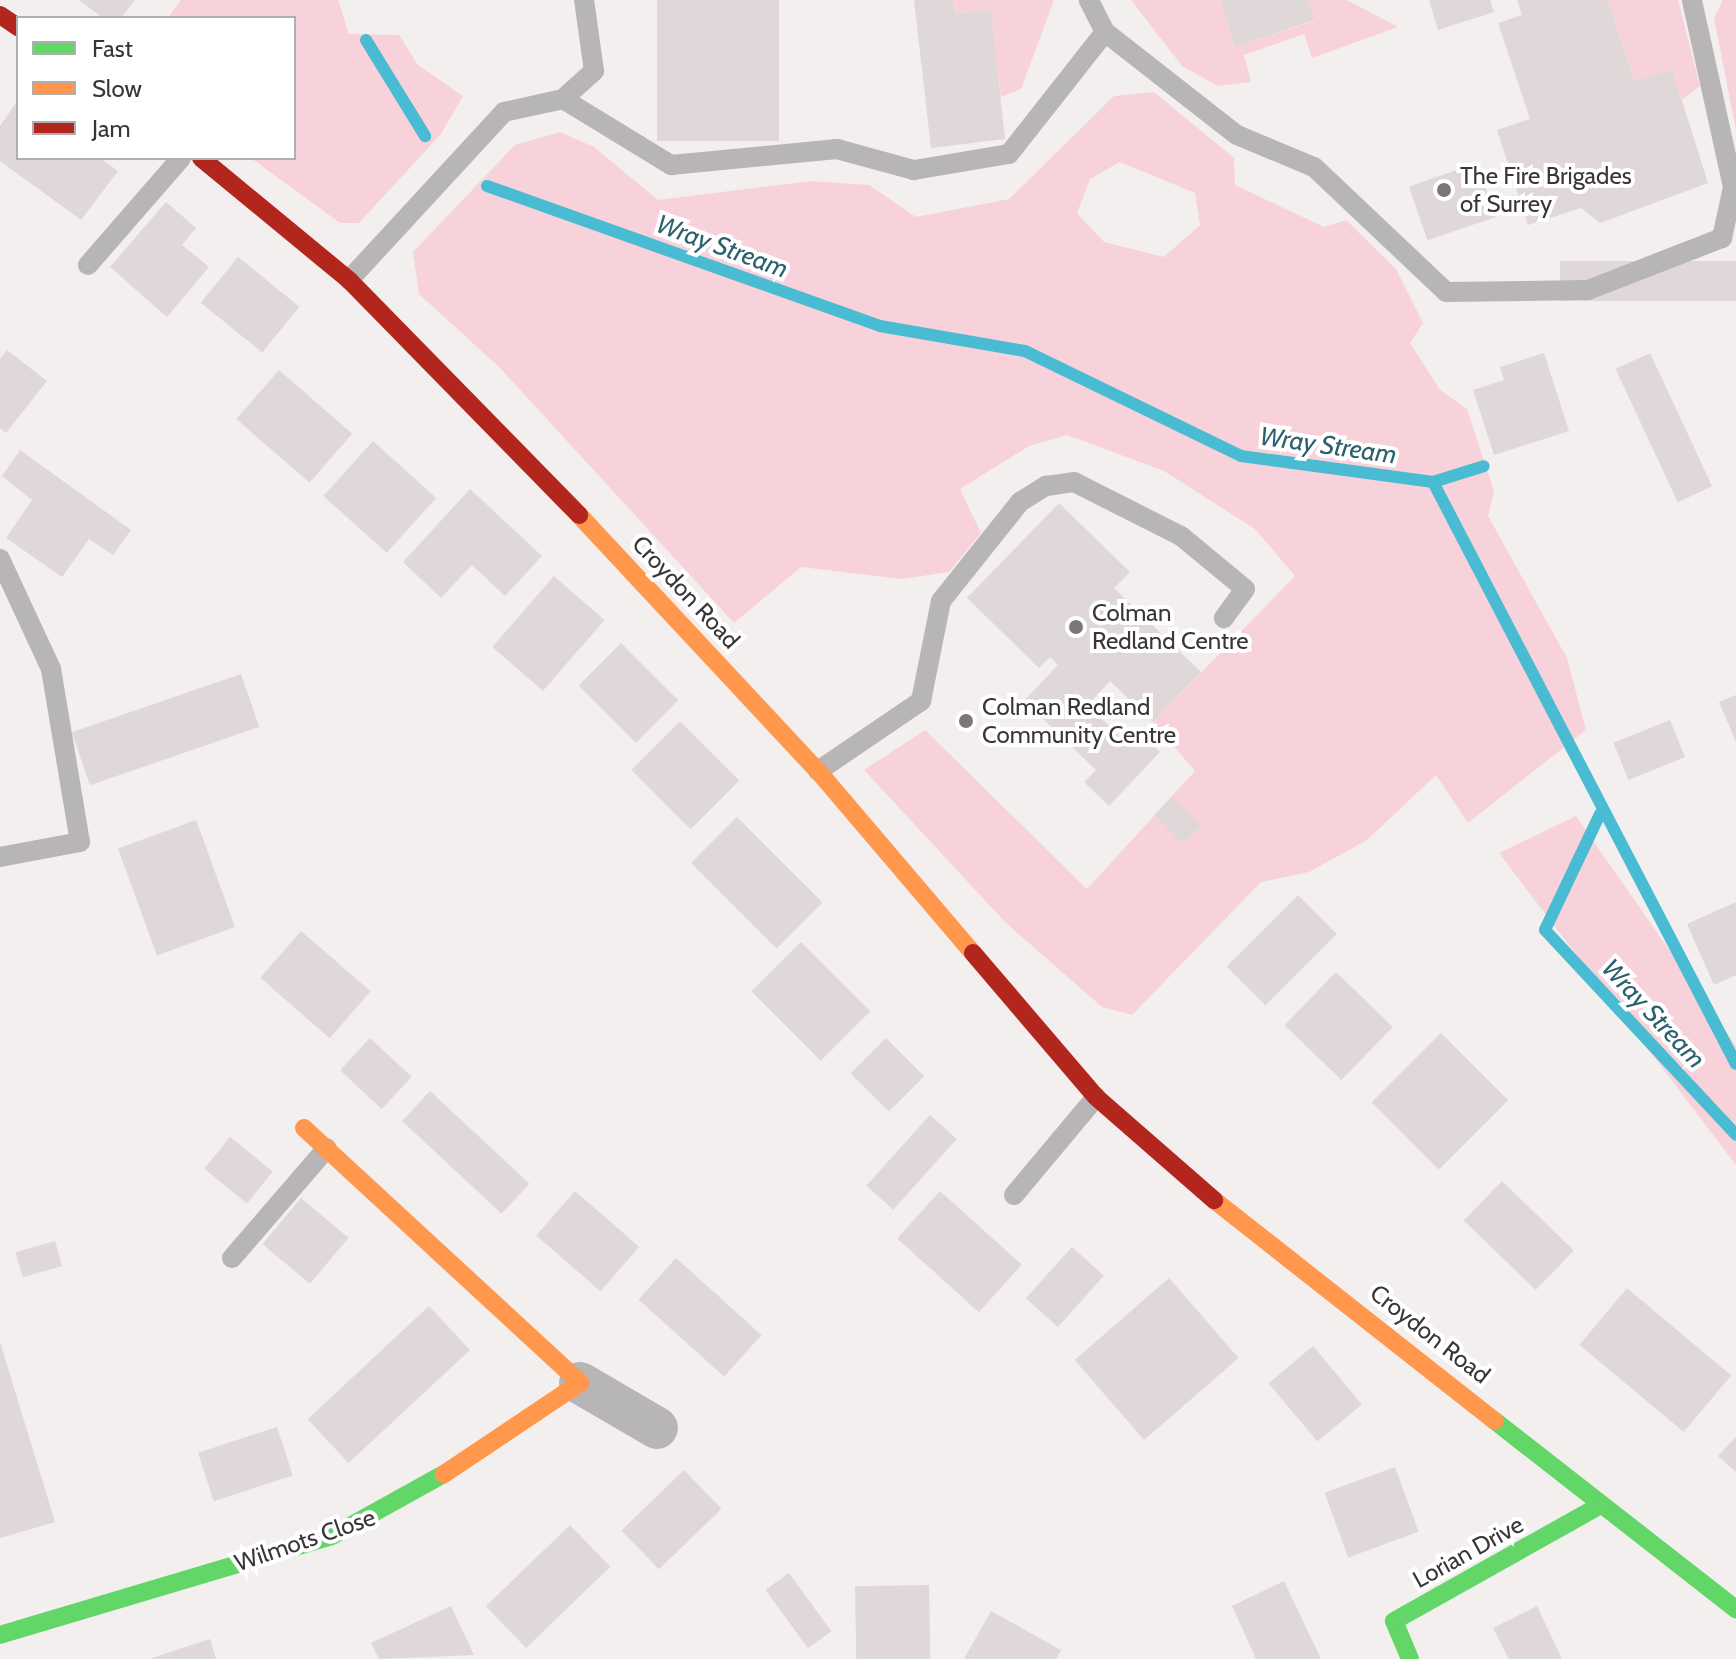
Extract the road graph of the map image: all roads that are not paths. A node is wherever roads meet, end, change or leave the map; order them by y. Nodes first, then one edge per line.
1 (584, 0) edge
2 (1089, 0) edge
3 (1692, 0) edge
4 (1105, 32) junction
5 (563, 99) junction
6 (179, 160) edge
7 (203, 160) edge
8 (88, 265) dead end
9 (349, 280) junction
10 (0, 559) edge
11 (1224, 618) dead end
12 (818, 771) junction
13 (0, 857) edge
14 (1096, 1097) junction
15 (304, 1128) dead end
16 (327, 1148) junction
17 (1014, 1195) dead end
18 (232, 1258) dead end
19 (580, 1383) junction
20 (657, 1428) dead end
21 (1601, 1505) junction
22 (1736, 1609) edge
23 (0, 1635) edge
24 (1410, 1659) edge

1 - 5 lane
2 - 4 lane
3 - 4 lane
4 - 5 lane
5 - 9 lane
6 - 8 lane
7 - 9 main road, Croydon Road
9 - 12 main road, Croydon Road
10 - 13 lane
11 - 12 lane
12 - 14 main road, Croydon Road
14 - 17 lane
14 - 21 main road, Croydon Road
15 - 16 main road
16 - 18 lane
16 - 19 main road
19 - 20 street
19 - 23 main road, Wilmots Close
21 - 22 main road, Croydon Road
21 - 24 main road, Lorian Drive

